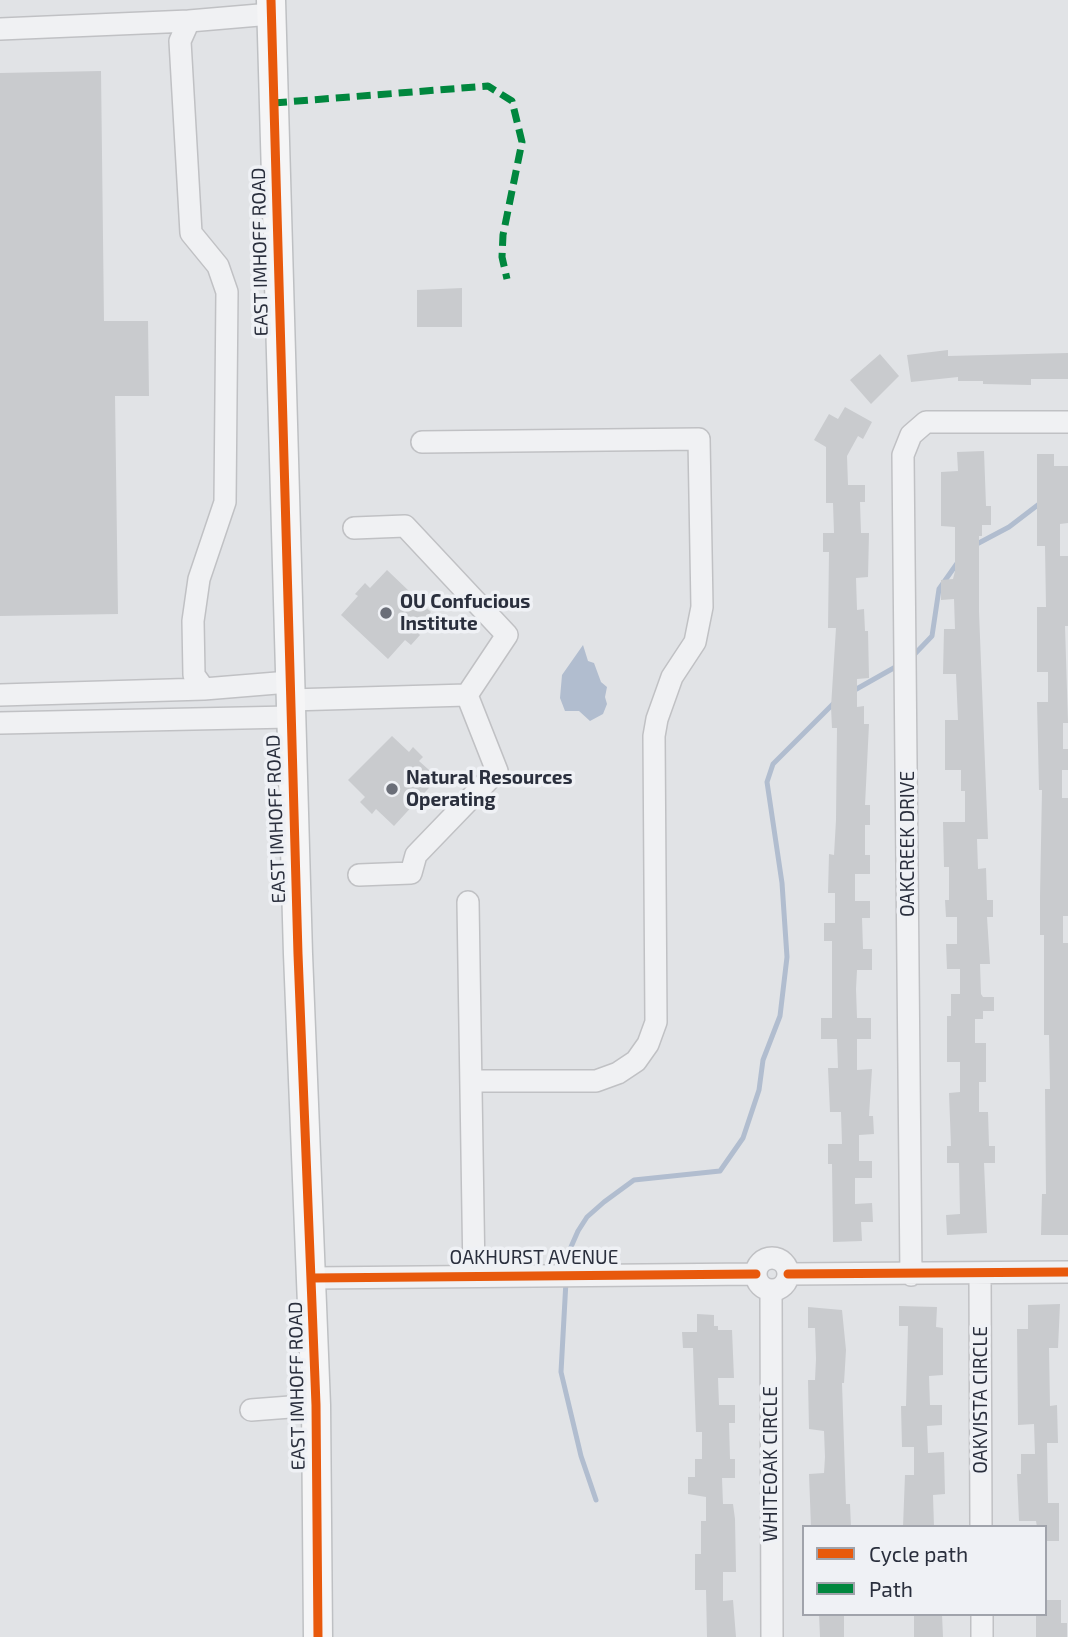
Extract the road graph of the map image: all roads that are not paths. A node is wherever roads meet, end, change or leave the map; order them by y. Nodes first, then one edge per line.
1 (271, 7) edge
2 (189, 22) junction
3 (0, 29) edge
4 (1068, 422) edge
5 (422, 442) dead end
6 (354, 528) dead end
7 (204, 689) junction
8 (0, 695) edge
9 (467, 695) junction
10 (290, 700) junction
11 (0, 723) edge
12 (359, 875) dead end
13 (468, 902) dead end
14 (471, 1081) junction
15 (1068, 1272) edge
16 (756, 1274) junction
17 (788, 1274) junction
18 (980, 1274) junction
19 (911, 1275) junction
20 (474, 1276) junction
21 (312, 1278) junction
22 (771, 1290) junction
23 (316, 1405) junction
24 (251, 1410) dead end
25 (981, 1525) edge
26 (982, 1616) edge
27 (318, 1637) edge
28 (772, 1637) edge
29 (982, 1637) edge

1 - 2 street
1 - 10 main road, EAST IMHOFF ROAD
2 - 3 street
2 - 7 street
4 - 19 street, OAKCREEK DRIVE
5 - 14 street
6 - 9 street
7 - 8 street
7 - 10 street
9 - 10 street
9 - 12 street
10 - 11 street
10 - 21 main road, EAST IMHOFF ROAD
13 - 14 street
14 - 20 street
15 - 18 street
16 - 17 street
16 - 20 street, OAKHURST AVENUE
16 - 22 street
17 - 19 street
17 - 22 street
18 - 19 street
18 - 25 street, OAKVISTA CIRCLE
20 - 21 street, OAKHURST AVENUE
21 - 23 main road, EAST IMHOFF ROAD
22 - 28 street, WHITEOAK CIRCLE
23 - 24 street
23 - 27 main road, EAST IMHOFF ROAD
26 - 29 street

